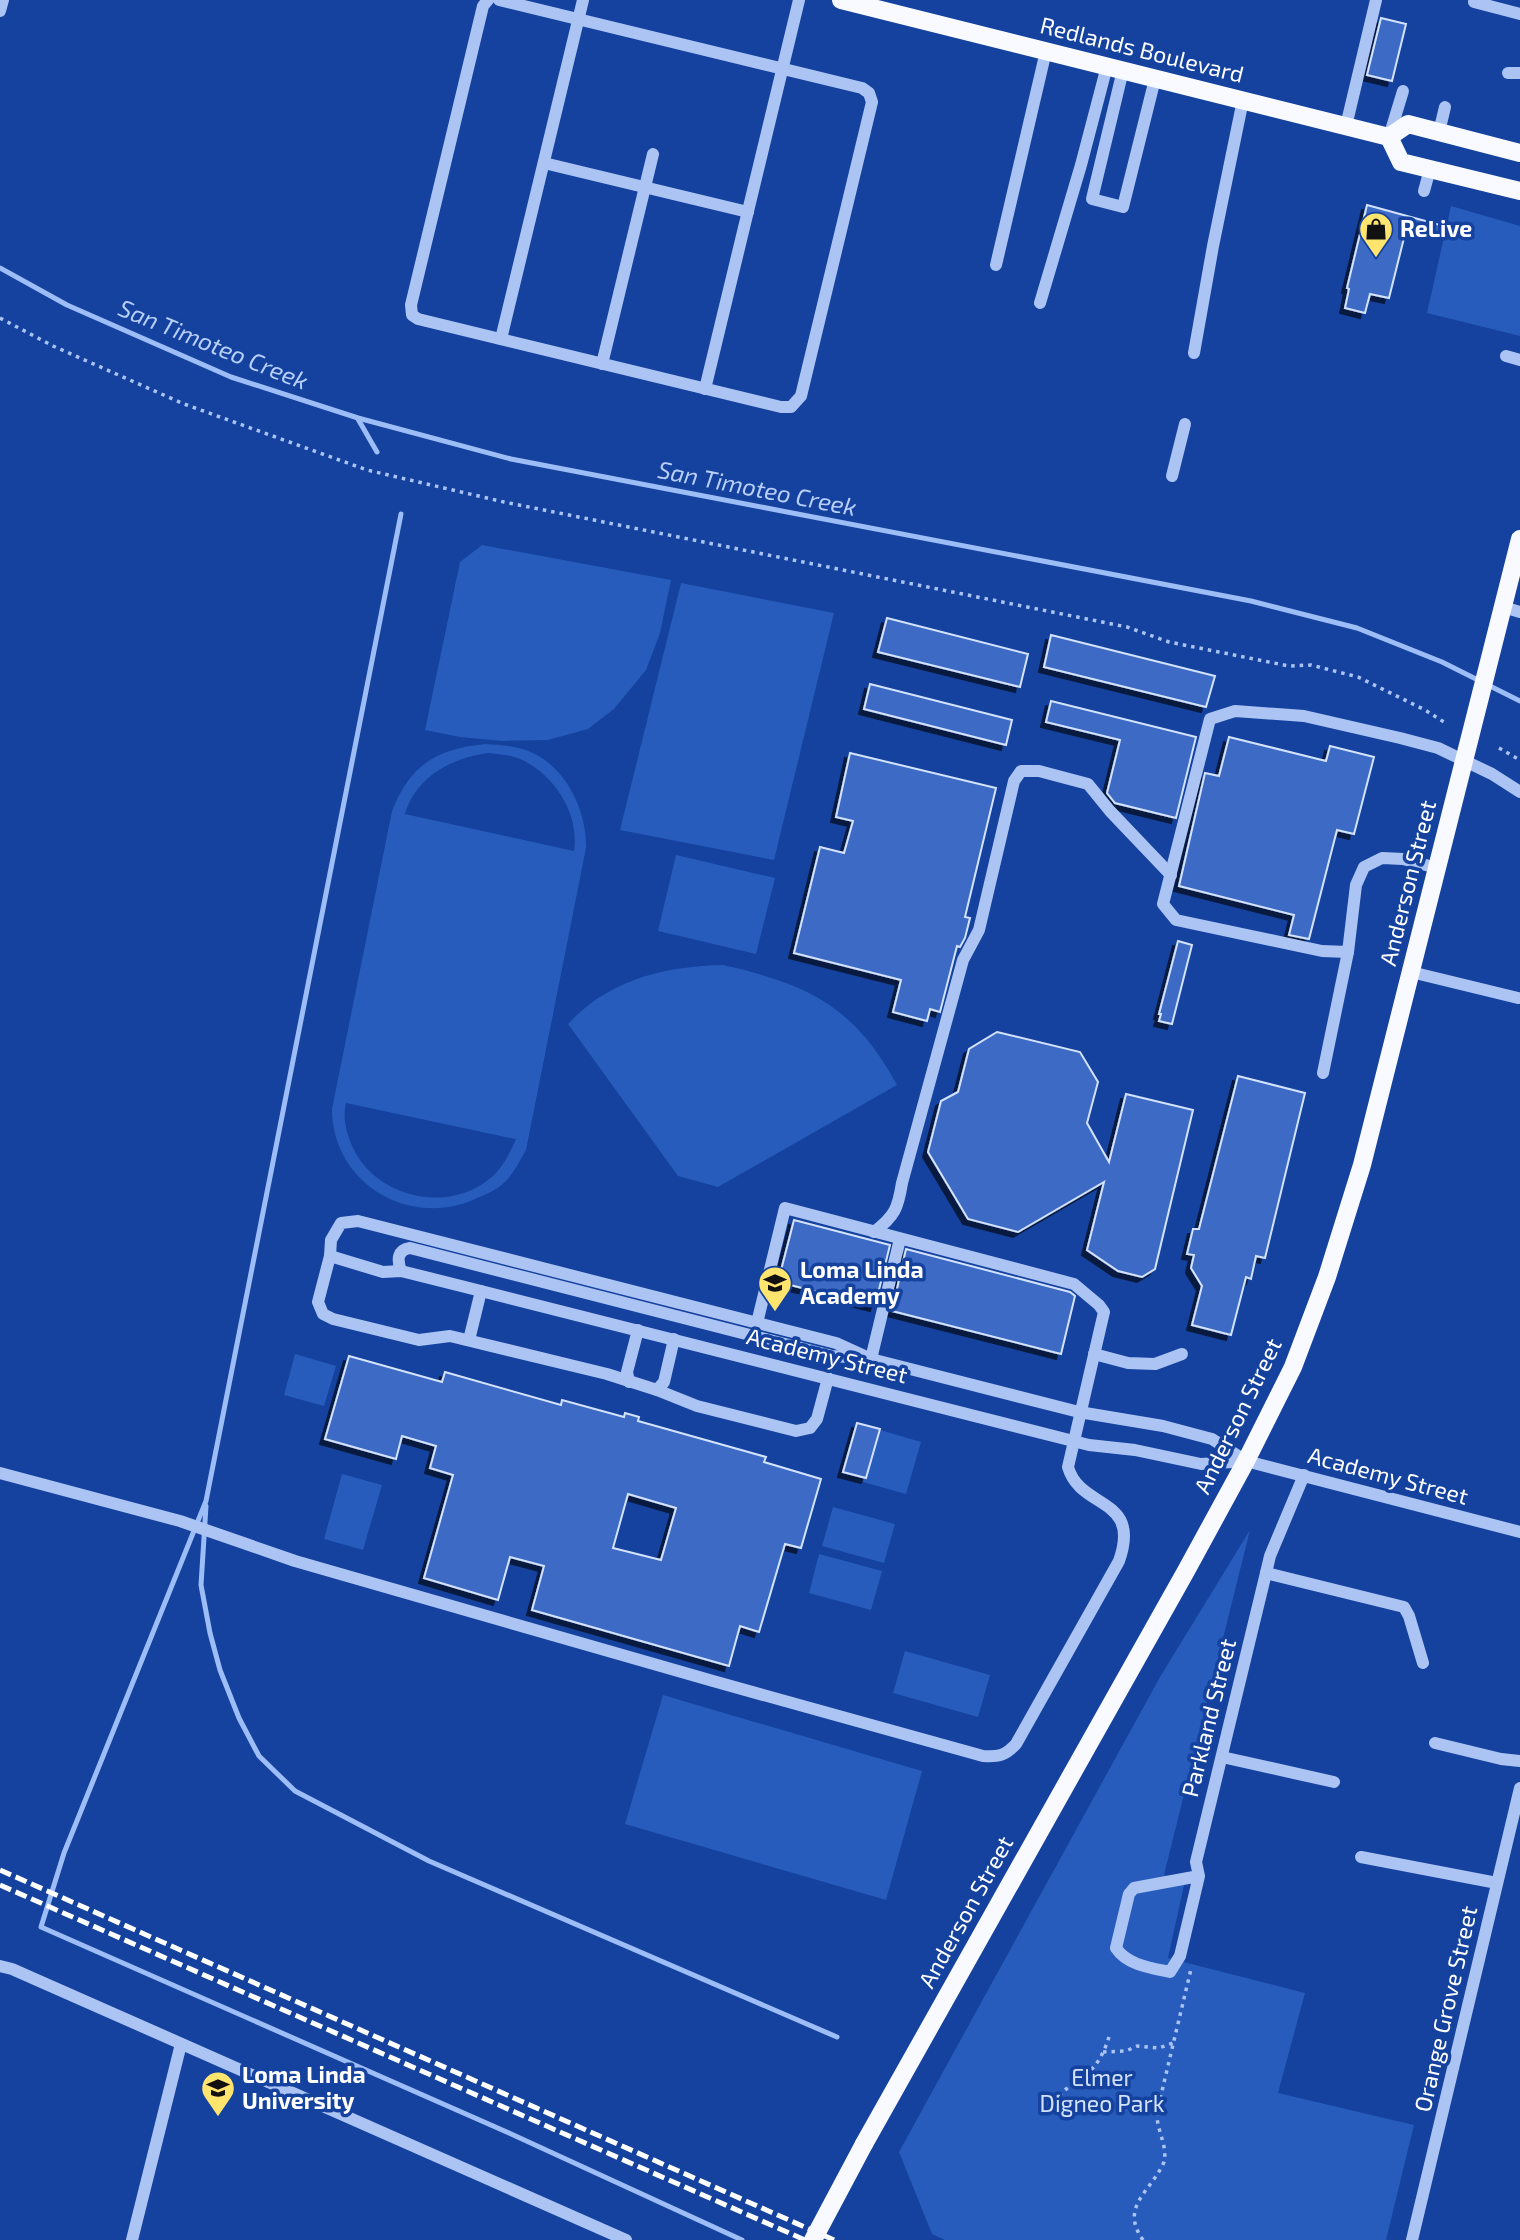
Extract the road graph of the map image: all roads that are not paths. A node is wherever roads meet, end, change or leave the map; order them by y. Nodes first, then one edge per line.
1 (3, 0) edge
2 (488, 0) edge
3 (499, 0) edge
4 (583, 0) edge
5 (799, 0) edge
6 (841, 0) edge
7 (1376, 0) edge
8 (1474, 2) dead end
9 (0, 11) edge
10 (1520, 14) edge
11 (578, 19) junction
12 (1046, 51) junction
13 (782, 68) junction
14 (1115, 68) junction
15 (1155, 79) junction
16 (1403, 91) dead end
17 (1243, 100) junction
18 (1445, 107) dead end
19 (1346, 126) junction
20 (1439, 132) junction
21 (1390, 137) junction
22 (1520, 153) edge
23 (653, 154) dead end
24 (544, 163) junction
25 (1430, 169) junction
26 (645, 187) junction
27 (1424, 191) dead end
28 (1520, 191) edge
29 (748, 212) junction
30 (996, 265) dead end
31 (1040, 303) dead end
32 (501, 339) junction
33 (1194, 353) dead end
34 (1506, 356) dead end
35 (1520, 360) edge
36 (602, 364) junction
37 (705, 389) junction
38 (1185, 424) dead end
39 (1172, 476) dead end
40 (1520, 539) edge
41 (1511, 609) edge
42 (1464, 760) junction
43 (1520, 792) edge
44 (1437, 868) junction
45 (1171, 875) junction
46 (1348, 952) junction
47 (1411, 972) junction
48 (1518, 998) dead end
49 (1323, 1073) dead end
50 (874, 1232) junction
51 (901, 1239) junction
52 (330, 1256) junction
53 (401, 1271) junction
54 (481, 1291) junction
55 (757, 1323) junction
56 (638, 1329) junction
57 (674, 1339) junction
58 (468, 1340) junction
59 (1094, 1354) junction
60 (1182, 1354) dead end
61 (871, 1359) junction
62 (828, 1378) junction
63 (629, 1382) junction
64 (657, 1390) junction
65 (1079, 1412) junction
66 (1073, 1440) junction
67 (1246, 1461) junction
68 (0, 1473) edge
69 (1304, 1475) junction
70 (1520, 1532) edge
71 (1266, 1573) junction
72 (1423, 1663) dead end
73 (1435, 1743) dead end
74 (1222, 1756) junction
75 (1520, 1761) edge
76 (1334, 1782) dead end
77 (1520, 1788) edge
78 (1361, 1857) dead end
79 (1199, 1875) junction
80 (1497, 1883) junction
81 (0, 1966) edge
82 (181, 2044) junction
83 (132, 2240) edge
84 (626, 2240) edge
85 (813, 2240) edge
86 (1412, 2240) edge

1 - 9 street
2 - 32 street
3 - 11 street
4 - 11 street
5 - 13 street
6 - 12 main road, Redlands Boulevard
7 - 19 street
8 - 10 street
11 - 13 street
11 - 24 street
12 - 14 main road, Redlands Boulevard
12 - 30 street
13 - 29 street
13 - 37 street
14 - 15 main road, Redlands Boulevard
14 - 15 street
14 - 31 street
15 - 17 main road, Redlands Boulevard
16 - 21 street
17 - 19 main road, Redlands Boulevard
17 - 33 street
18 - 20 street
19 - 21 main road, Redlands Boulevard
20 - 21 main road
20 - 22 main road
21 - 25 main road
23 - 26 street
24 - 26 street
24 - 32 street
25 - 27 street
25 - 28 main road
26 - 29 street
26 - 36 street
29 - 37 street
32 - 36 street
34 - 35 street
36 - 37 street
38 - 39 street
40 - 41 main road, Anderson Street
41 - 42 main road, Anderson Street
42 - 43 street
42 - 44 main road, Anderson Street
42 - 45 street
44 - 46 street
44 - 47 main road, Anderson Street
45 - 46 street
45 - 50 street
46 - 49 street
47 - 48 street
47 - 67 main road, Anderson Street
50 - 51 street
50 - 55 street
51 - 59 street
51 - 61 street
52 - 53 street, Academy Street
52 - 55 street, Academy Street
52 - 58 street
53 - 54 street, Academy Street
53 - 61 street, Academy Street
54 - 56 street, Academy Street
54 - 58 street
55 - 61 street, Academy Street
56 - 57 street, Academy Street
56 - 63 street
57 - 62 street, Academy Street
57 - 64 street
58 - 63 street
59 - 60 street
59 - 65 street
61 - 65 street, Academy Street
62 - 64 street
62 - 66 street, Academy Street
63 - 64 street
65 - 66 street
65 - 67 street, Academy Street
66 - 67 street, Academy Street
66 - 68 street
67 - 69 street, Academy Street
67 - 85 main road, Anderson Street, bridge
69 - 70 street, Academy Street
69 - 71 street, Parkland Street
71 - 72 street
71 - 74 street, Parkland Street
73 - 75 street
74 - 76 street
74 - 79 street, Parkland Street
77 - 80 street, Orange Grove Street
78 - 80 street
79 - 79 street, Parkland Street
80 - 86 street, Orange Grove Street
81 - 82 street
82 - 83 street
82 - 84 street

